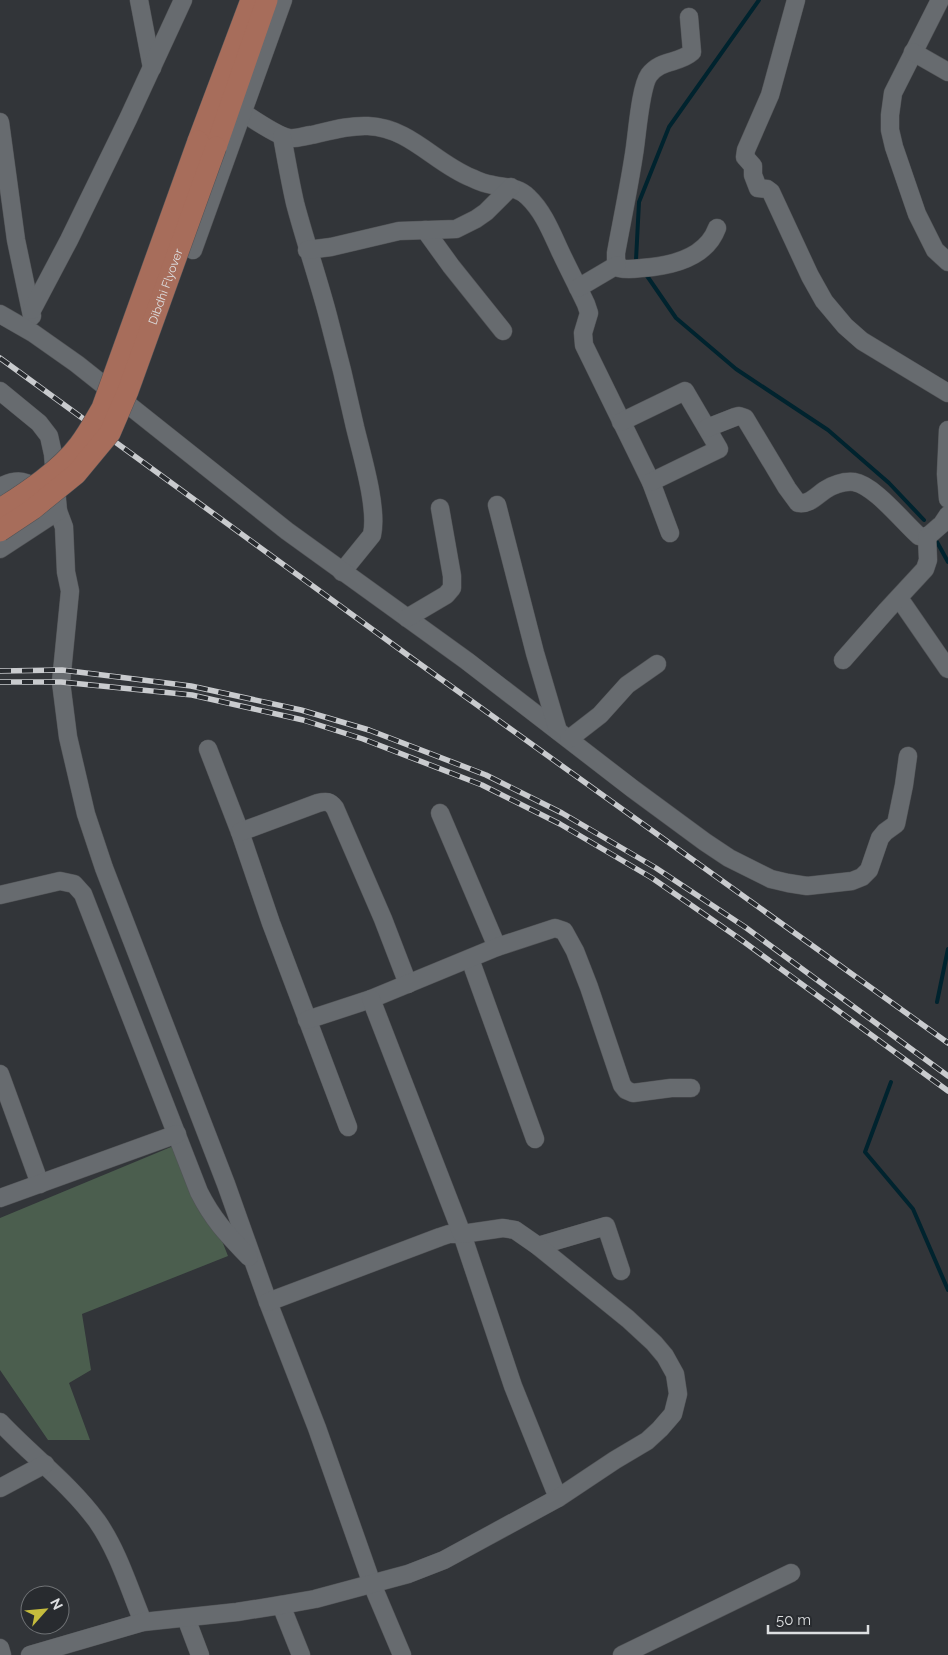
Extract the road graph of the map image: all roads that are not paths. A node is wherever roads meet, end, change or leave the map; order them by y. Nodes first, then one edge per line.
1 (138, 0) edge
2 (183, 0) edge
3 (251, 0) edge
4 (267, 0) edge
5 (283, 0) edge
6 (796, 0) edge
7 (940, 0) edge
8 (688, 17) dead end
9 (913, 52) junction
10 (152, 68) junction
11 (948, 72) edge
12 (242, 112) junction
13 (0, 122) edge
14 (282, 136) junction
15 (207, 144) junction
16 (511, 187) junction
17 (717, 228) dead end
18 (425, 230) junction
19 (193, 250) dead end
20 (307, 250) junction
21 (948, 262) edge
22 (623, 267) junction
23 (578, 288) junction
24 (32, 310) junction
25 (0, 314) edge
26 (503, 331) dead end
27 (33, 332) junction
28 (0, 391) edge
29 (948, 393) edge
30 (621, 422) junction
31 (707, 428) junction
32 (948, 430) edge
33 (651, 482) junction
34 (0, 487) edge
35 (948, 499) edge
36 (497, 505) dead end
37 (440, 508) dead end
38 (0, 509) edge
39 (58, 511) junction
40 (946, 526) edge
41 (0, 531) edge
42 (670, 533) dead end
43 (926, 536) junction
44 (0, 549) edge
45 (342, 572) junction
46 (899, 598) junction
47 (407, 618) junction
48 (843, 660) dead end
49 (657, 664) dead end
50 (948, 669) edge
51 (564, 735) junction
52 (208, 749) dead end
53 (908, 756) dead end
54 (440, 813) dead end
55 (240, 832) junction
56 (0, 895) edge
57 (497, 947) junction
58 (470, 959) junction
59 (408, 984) junction
60 (371, 999) junction
61 (308, 1020) junction
62 (0, 1074) edge
63 (691, 1088) dead end
64 (348, 1127) dead end
65 (177, 1134) junction
66 (534, 1139) dead end
67 (40, 1184) junction
68 (0, 1198) edge
69 (462, 1234) junction
70 (538, 1246) junction
71 (254, 1262) junction
72 (621, 1271) dead end
73 (268, 1302) junction
74 (0, 1422) edge
75 (45, 1464) junction
76 (0, 1488) edge
77 (558, 1498) junction
78 (791, 1573) dead end
79 (372, 1584) junction
80 (281, 1605) junction
81 (186, 1618) junction
82 (143, 1622) junction
83 (0, 1648) edge
84 (59, 1650) edge
85 (2, 1655) edge
86 (30, 1655) edge
87 (200, 1655) edge
88 (301, 1655) edge
89 (402, 1655) edge
90 (622, 1655) edge

1 - 10 street
2 - 10 street
3 - 15 main road, Dibdhi Flyover
4 - 15 main road, Dibdhi Flyover
5 - 12 street
6 - 29 street
7 - 9 street
8 - 22 street
9 - 11 street
9 - 21 street
10 - 24 street
12 - 14 street
12 - 19 street
13 - 24 street
14 - 16 street
14 - 20 street
15 - 38 main road, Dibdhi Flyover, bridge
15 - 41 main road, Dibdhi Flyover, bridge
16 - 18 street
16 - 23 street
17 - 22 street
18 - 20 street
18 - 26 street
20 - 45 street
22 - 23 street
23 - 30 street
24 - 27 street
25 - 27 street
27 - 45 street
28 - 39 street
30 - 31 street
30 - 33 street
31 - 33 street
31 - 43 street
32 - 35 street
33 - 42 street
34 - 39 street
36 - 51 street
37 - 47 street
39 - 44 street
39 - 71 street
40 - 43 street
43 - 46 street
45 - 47 street
46 - 48 street
46 - 50 street
47 - 51 street
49 - 51 street
51 - 53 street
52 - 55 street
54 - 57 street
55 - 59 street
55 - 61 street
56 - 65 street
57 - 58 street
57 - 63 street
58 - 59 street
58 - 66 street
59 - 60 street
60 - 61 street
60 - 69 street
61 - 64 street
62 - 67 street
65 - 67 street
65 - 71 street
67 - 68 street
69 - 70 street
69 - 73 street
69 - 77 street
70 - 72 street
70 - 77 street
71 - 73 street
73 - 79 street
74 - 75 street
75 - 76 street
75 - 82 street
77 - 79 street
78 - 90 street
79 - 80 street
79 - 89 street
80 - 81 street
80 - 88 street
81 - 82 street
81 - 87 street
82 - 84 street
83 - 85 street
84 - 86 street

